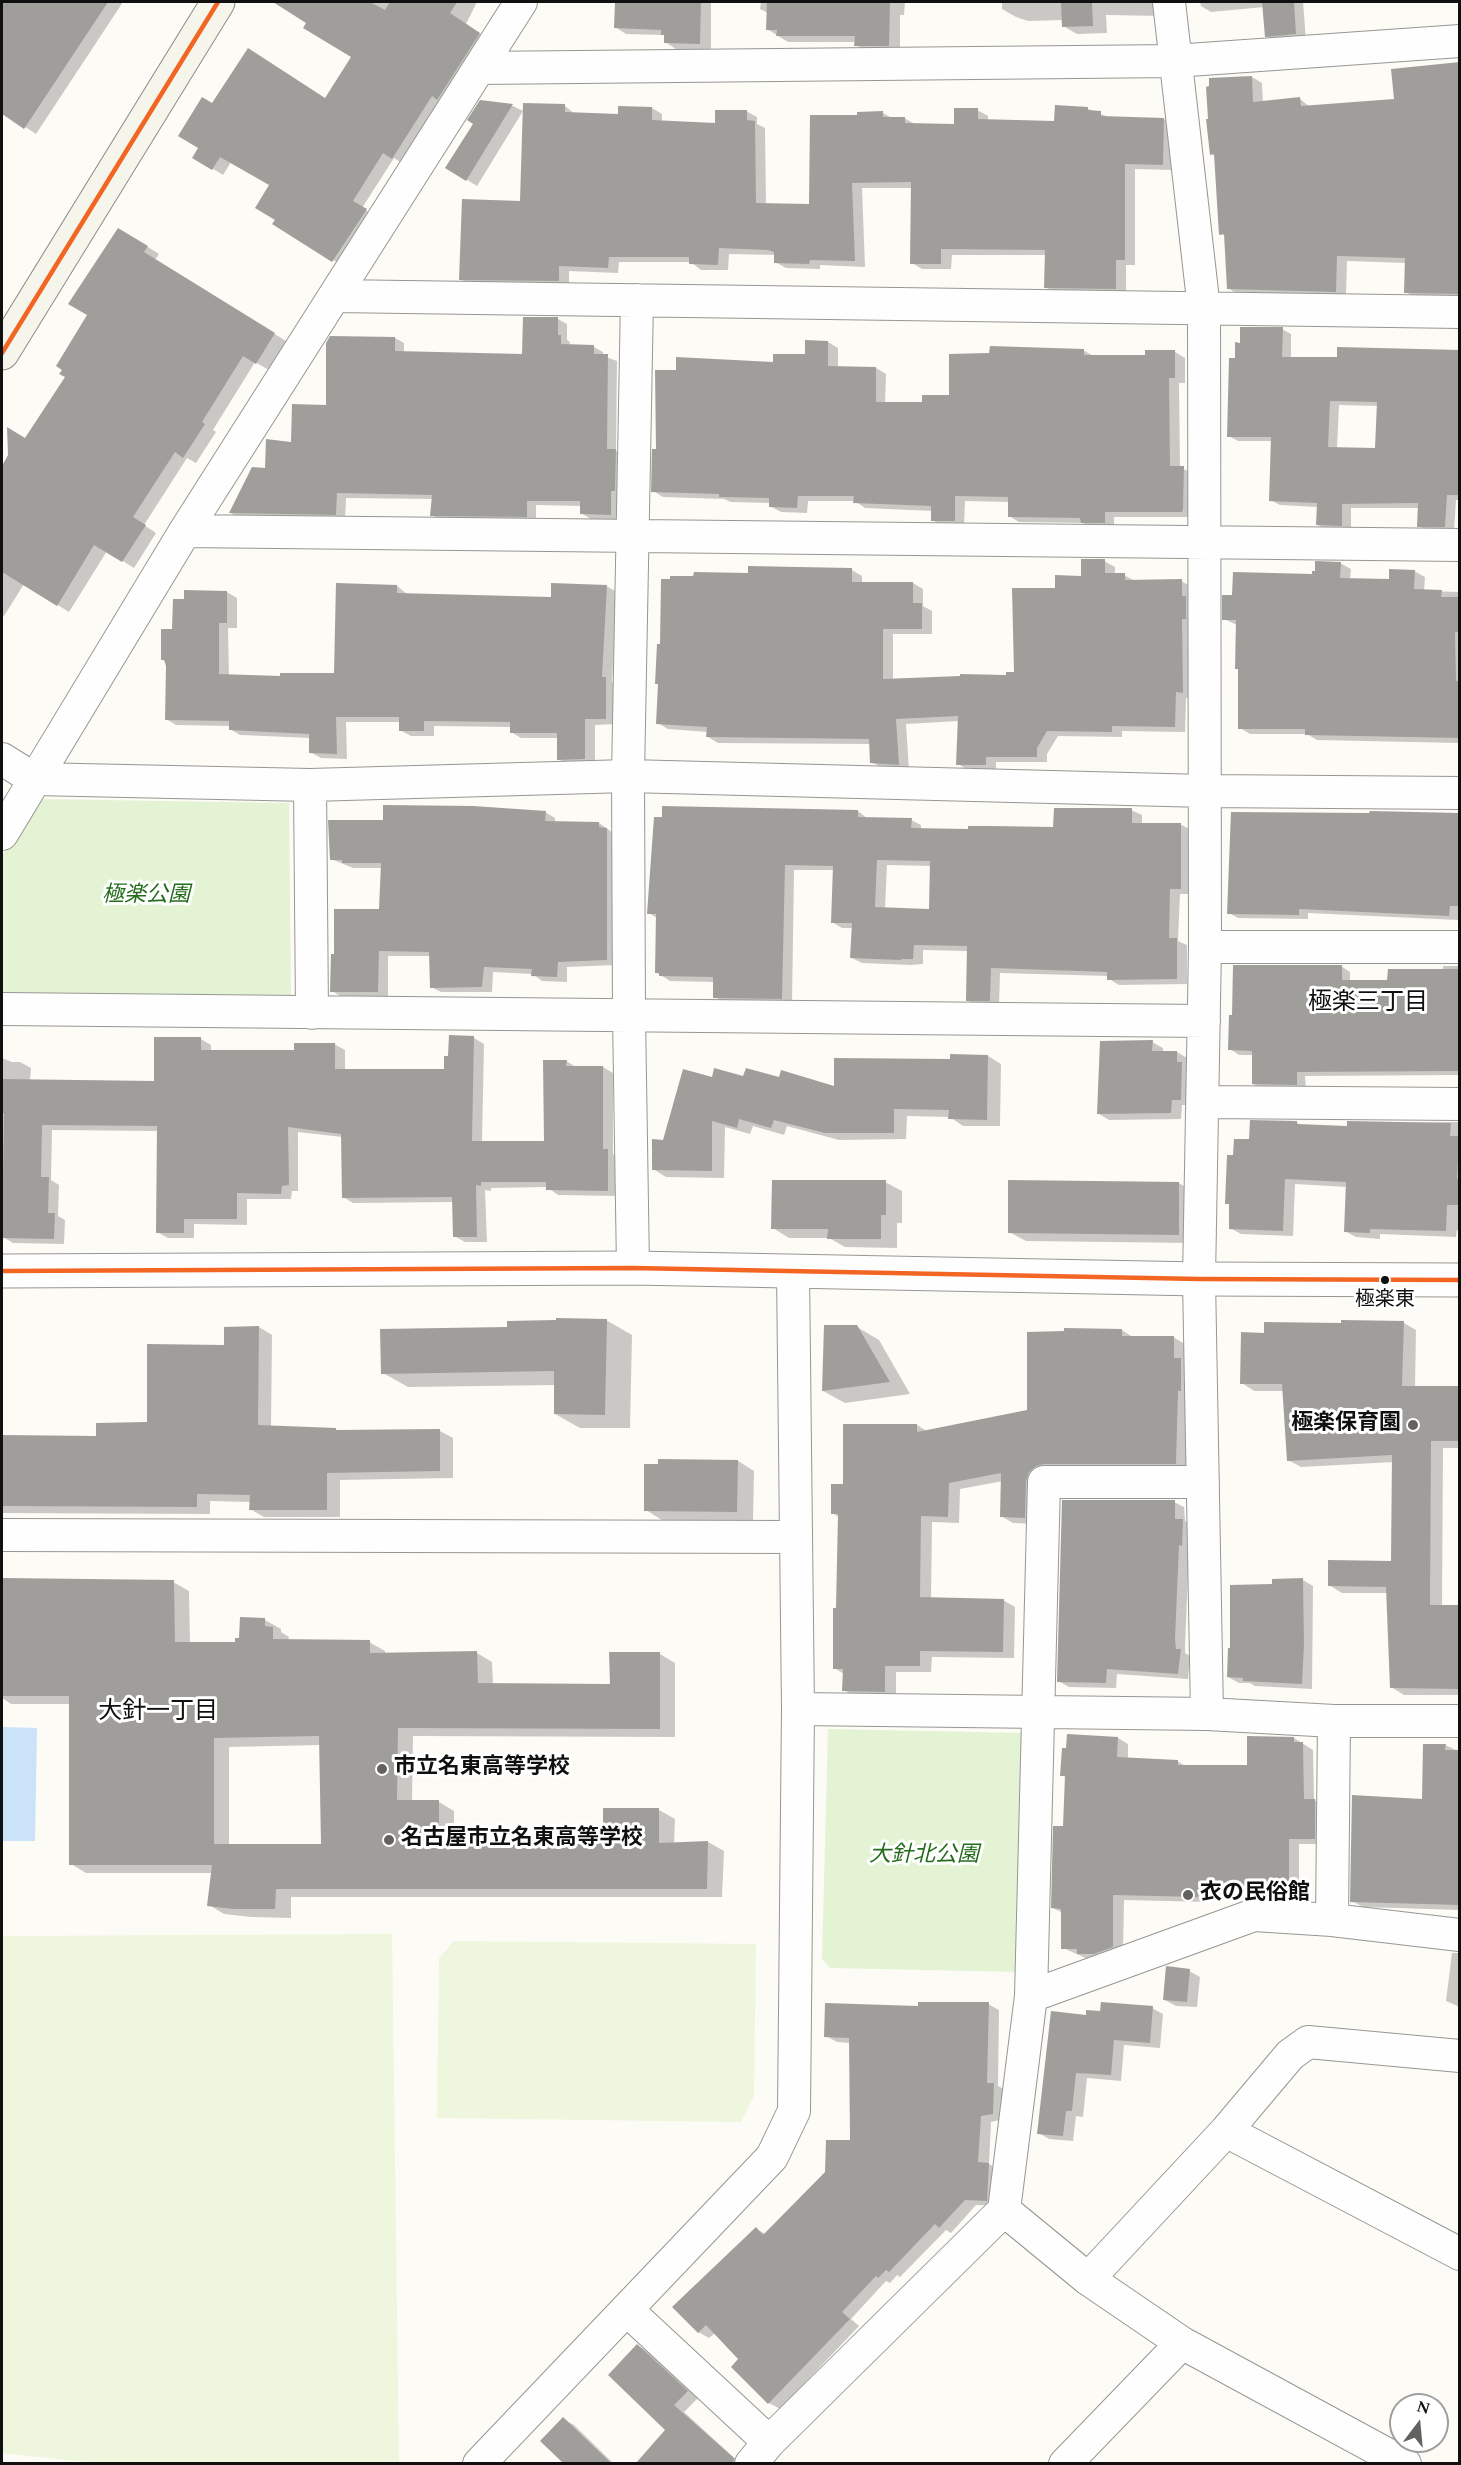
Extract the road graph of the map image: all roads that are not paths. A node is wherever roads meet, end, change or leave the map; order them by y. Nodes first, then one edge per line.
1 (218, 2) edge
2 (521, 2) edge
3 (1169, 2) edge
4 (1460, 41) edge
5 (1174, 61) junction
6 (479, 68) junction
7 (334, 296) junction
8 (637, 300) junction
9 (1204, 309) junction
10 (1460, 312) edge
11 (2, 353) edge
12 (185, 531) junction
13 (633, 535) junction
14 (1203, 542) junction
15 (1460, 544) edge
16 (2, 759) edge
17 (628, 776) junction
18 (34, 779) junction
19 (310, 785) junction
20 (1204, 791) junction
21 (1460, 793) edge
22 (2, 834) edge
23 (1205, 947) junction
24 (1460, 947) edge
25 (2, 1009) edge
26 (312, 1013) junction
27 (629, 1016) junction
28 (1204, 1021) junction
29 (1203, 1102) junction
30 (1460, 1104) edge
31 (633, 1268) junction
32 (2, 1271) edge
33 (793, 1272) junction
34 (1199, 1279) junction
35 (1460, 1280) edge
36 (1203, 1482) junction
37 (2, 1535) edge
38 (796, 1537) junction
39 (798, 1709) junction
40 (1038, 1712) junction
41 (1207, 1714) junction
42 (1334, 1720) junction
43 (1460, 1722) edge
44 (1332, 1920) junction
45 (1460, 1935) edge
46 (1031, 1996) junction
47 (1460, 2056) edge
48 (1226, 2131) junction
49 (1004, 2210) junction
50 (1460, 2254) edge
51 (1088, 2279) junction
52 (627, 2310) junction
53 (1182, 2343) junction
54 (760, 2453) edge
55 (479, 2463) edge
56 (1065, 2463) edge
57 (1405, 2463) edge

1 - 11 main road
2 - 6 street
3 - 5 street
4 - 5 street
5 - 6 street
5 - 9 street
6 - 7 street
7 - 8 street
7 - 12 street
8 - 9 street
8 - 13 street
9 - 10 street
9 - 14 street
12 - 13 street
12 - 18 street
13 - 14 street
13 - 17 street
14 - 15 street
14 - 20 street
16 - 18 street
17 - 19 street
17 - 20 street
17 - 27 street
18 - 19 street
18 - 22 street
19 - 26 street
20 - 21 street
20 - 23 street
23 - 24 street
23 - 28 street
25 - 26 street
26 - 27 street
27 - 28 street
27 - 31 street
28 - 29 street
29 - 30 street
29 - 34 street
31 - 32 street
31 - 33 street
33 - 34 street
33 - 38 street
34 - 35 street
34 - 36 street
36 - 40 street
36 - 41 street
37 - 38 street
38 - 39 street
39 - 40 street
39 - 52 street
40 - 41 street
40 - 46 street
41 - 42 street
42 - 43 street
42 - 44 street
44 - 45 street
44 - 46 street
46 - 49 street
47 - 48 street
48 - 50 street
48 - 51 street
49 - 51 street
49 - 54 street
51 - 53 street
52 - 54 street
52 - 55 street
53 - 56 street
53 - 57 street

